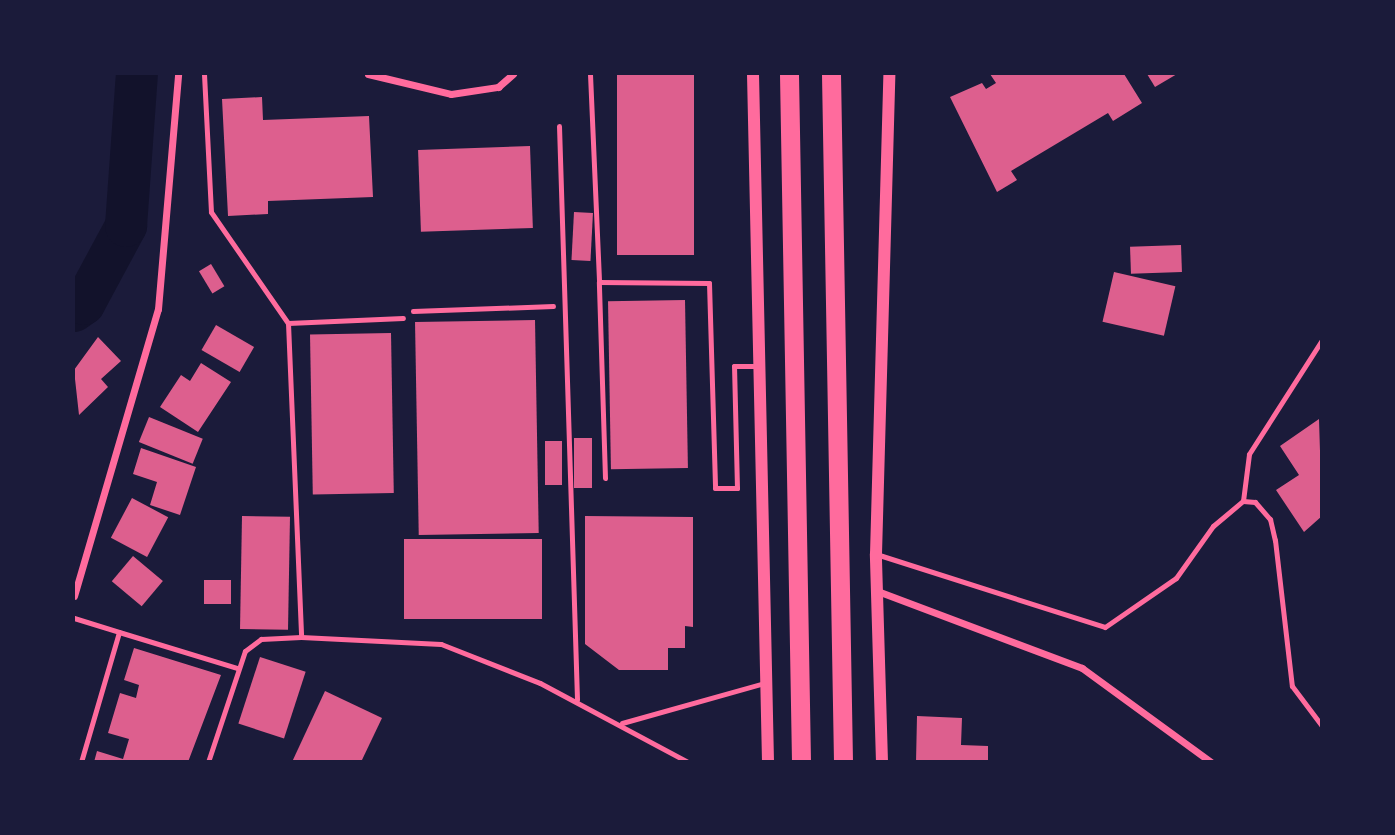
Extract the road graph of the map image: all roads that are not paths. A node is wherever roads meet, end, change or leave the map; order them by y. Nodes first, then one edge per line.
1 (178, 74) edge
2 (204, 74) edge
3 (368, 74) edge
4 (513, 74) edge
5 (590, 74) edge
6 (753, 74) edge
7 (789, 74) edge
8 (831, 74) edge
9 (889, 74) edge
10 (559, 126) dead end
11 (599, 282) junction
12 (404, 318) road end
13 (288, 323) junction
14 (1321, 340) edge
15 (759, 366) junction
16 (605, 478) dead end
17 (1243, 501) junction
18 (876, 554) junction
19 (880, 592) junction
20 (74, 596) edge
21 (74, 618) edge
22 (119, 632) junction
23 (301, 637) junction
24 (237, 668) junction
25 (768, 681) junction
26 (577, 700) junction
27 (622, 723) junction
28 (1321, 726) edge
29 (81, 761) edge
30 (208, 761) edge
31 (688, 761) edge
32 (768, 761) edge
33 (802, 761) edge
34 (843, 761) edge
35 (882, 761) edge
36 (1211, 761) edge

1 - 20 street
2 - 13 lane
3 - 4 street
5 - 11 lane
6 - 15 street
7 - 33 highway
8 - 34 highway
9 - 18 street
10 - 26 lane
11 - 15 lane
11 - 16 lane
12 - 13 lane
13 - 23 lane
14 - 17 lane
15 - 25 street
17 - 18 lane
17 - 28 lane
18 - 19 street
19 - 35 street
19 - 36 street
21 - 22 lane
22 - 24 lane
22 - 29 lane
23 - 24 lane
23 - 26 lane
24 - 30 lane
25 - 27 lane
25 - 32 street
26 - 27 lane
27 - 31 lane

